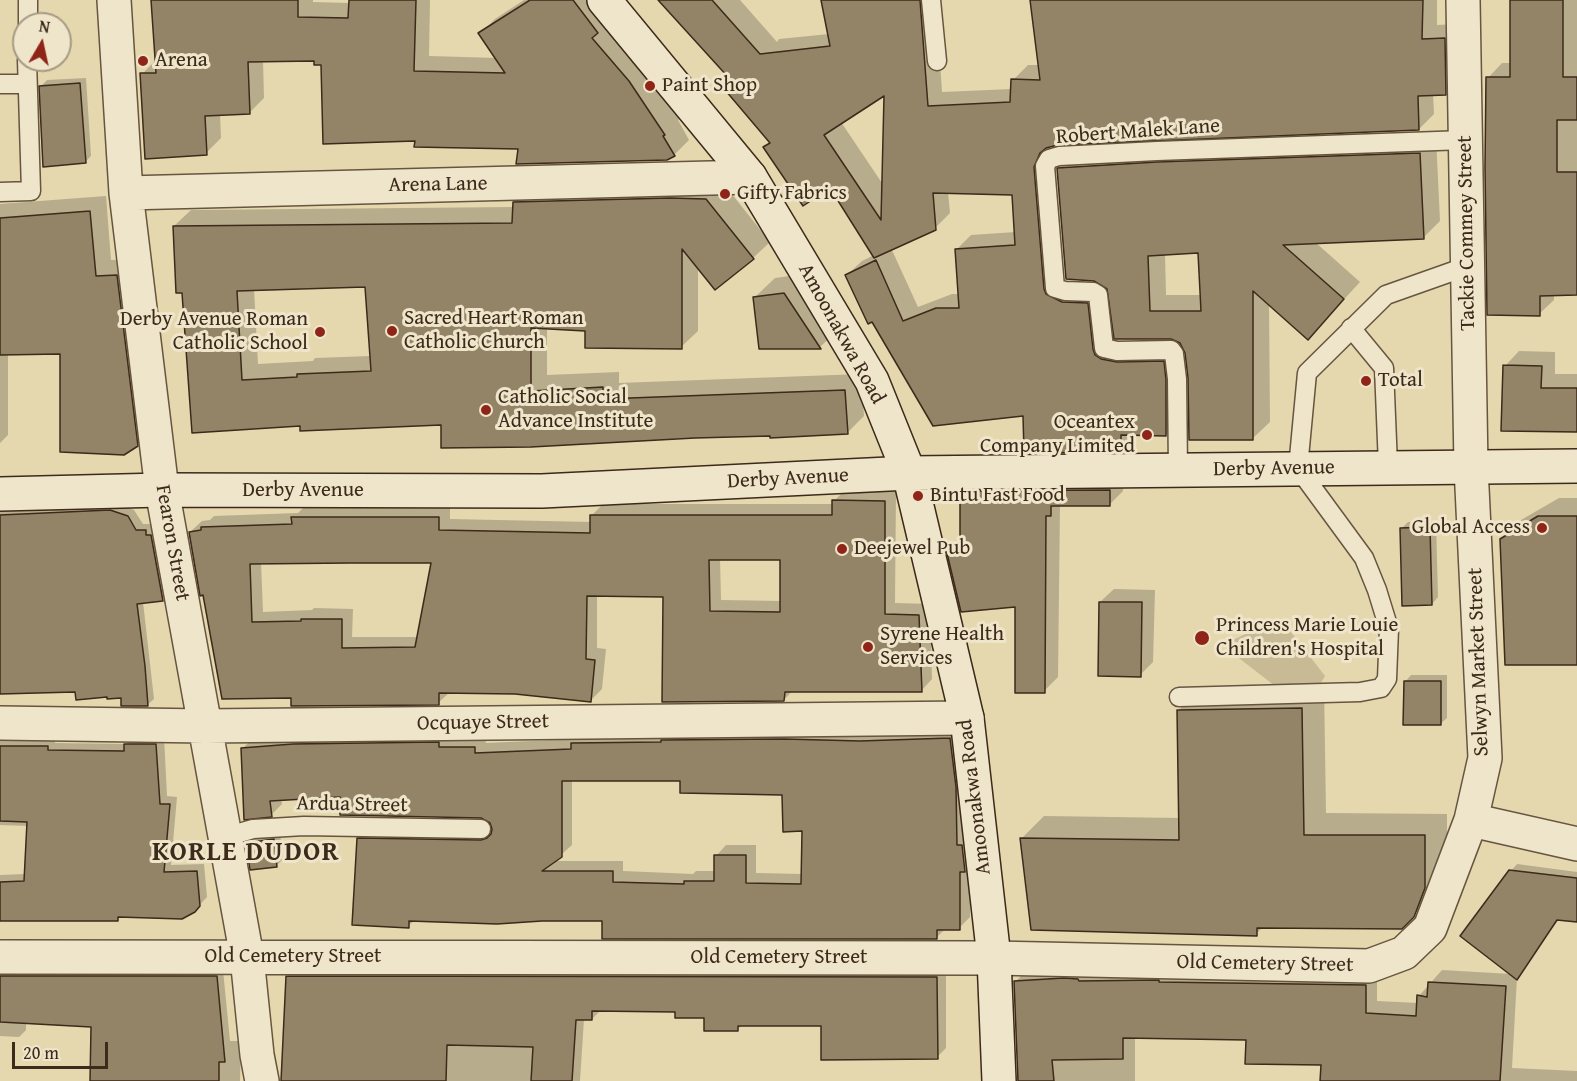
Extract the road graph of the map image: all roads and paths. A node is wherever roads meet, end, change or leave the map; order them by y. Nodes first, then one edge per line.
1 (114, 0) edge
2 (604, 0) edge
3 (931, 0) edge
4 (1463, 0) edge
5 (937, 61) dead end
6 (27, 72) edge
7 (0, 84) edge
8 (27, 84) junction
9 (1466, 140) junction
10 (750, 177) junction
11 (0, 192) edge
12 (126, 193) junction
13 (1468, 266) junction
14 (1351, 328) junction
15 (1388, 466) junction
16 (1577, 466) edge
17 (1471, 467) junction
18 (1298, 468) junction
19 (1178, 470) junction
20 (909, 473) junction
21 (162, 490) junction
22 (0, 494) edge
23 (1179, 697) dead end
24 (967, 718) junction
25 (0, 723) edge
26 (205, 726) junction
27 (1471, 820) junction
28 (481, 829) dead end
29 (225, 837) junction
30 (1577, 844) edge
31 (0, 957) edge
32 (247, 957) junction
33 (994, 958) junction
34 (262, 1081) edge
35 (999, 1081) edge

1 - 12 street, Fearon Street
2 - 10 street, Amoonakwa Road
3 - 5 lane
4 - 9 street, Tackie Commey Street
6 - 8 lane
7 - 8 lane
8 - 11 lane
9 - 13 street, Tackie Commey Street
9 - 19 lane, Robert Malek Lane
10 - 12 street, Arena Lane
10 - 20 street, Amoonakwa Road
12 - 21 street, Fearon Street
13 - 14 lane
13 - 17 street, Tackie Commey Street
14 - 15 lane
14 - 18 lane
15 - 17 street, Derby Avenue
15 - 18 street, Derby Avenue
16 - 17 street, Derby Avenue
17 - 27 street, Selwyn Market Street
18 - 19 street, Derby Avenue
18 - 23 lane
19 - 20 street, Derby Avenue
20 - 21 street, Derby Avenue
20 - 24 street, Amoonakwa Road
21 - 22 street, Derby Avenue
21 - 26 street, Fearon Street
24 - 26 street, Ocquaye Street
24 - 33 street, Amoonakwa Road
25 - 26 street, Ocquaye Street
26 - 29 street, Fearon Street
27 - 30 street
27 - 33 street, Old Cemetery Street
28 - 29 lane, Ardua Street
29 - 32 street, Fearon Street
31 - 32 street, Old Cemetery Street
32 - 33 street, Old Cemetery Street
32 - 34 street, Fearon Street
33 - 35 street, Amoonakwa Road

